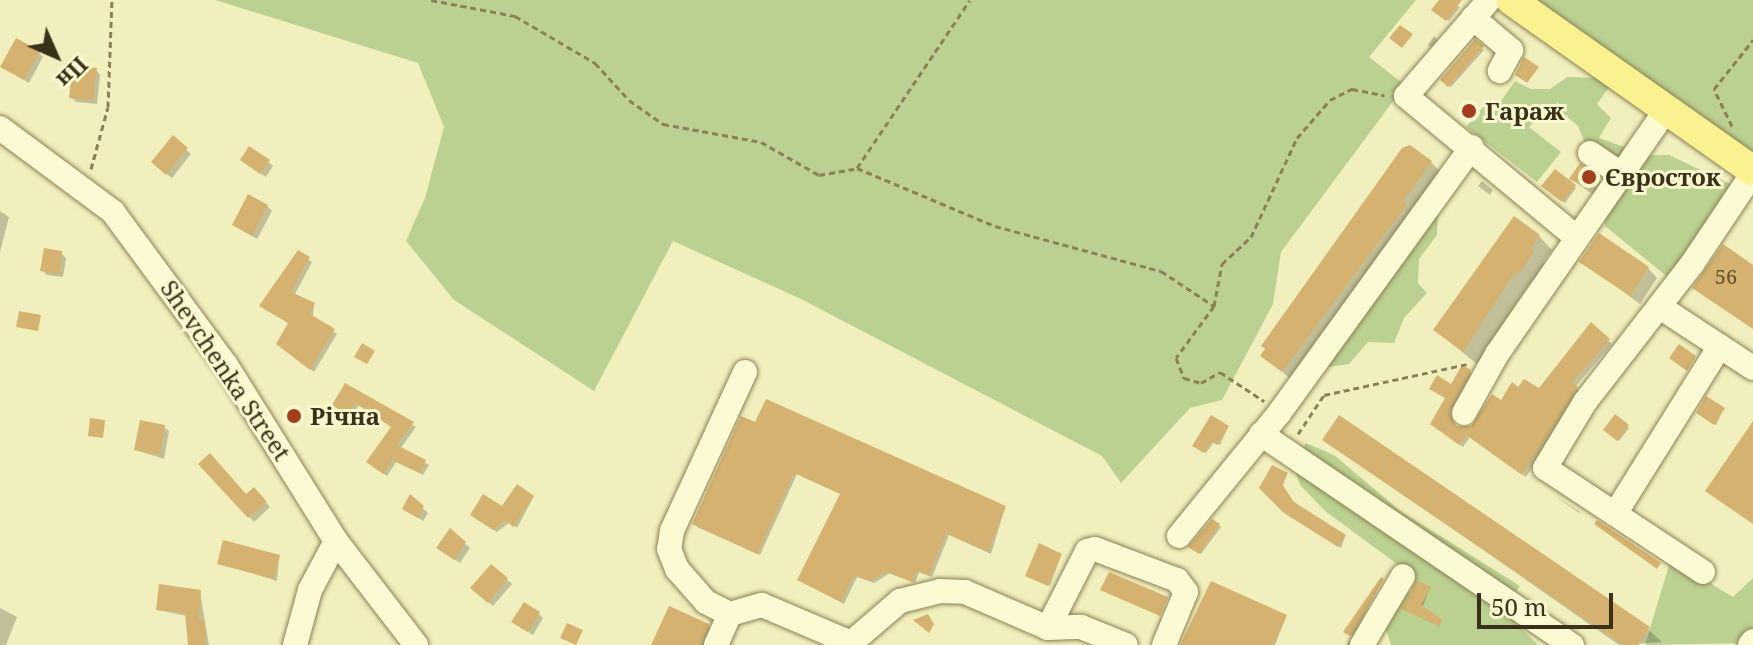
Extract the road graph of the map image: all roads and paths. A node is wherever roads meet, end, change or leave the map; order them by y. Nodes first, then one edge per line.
1 (112, 0) edge
2 (431, 0) edge
3 (970, 0) edge
4 (1511, 0) edge
5 (1481, 9) edge
6 (1753, 40) edge
7 (1500, 71) dead end
8 (1406, 96) junction
9 (1666, 110) junction
10 (0, 128) edge
11 (1733, 129) dead end
12 (1472, 147) junction
13 (1590, 153) dead end
14 (857, 168) junction
15 (1753, 172) edge
16 (90, 173) dead end
17 (1621, 174) junction
18 (1577, 238) junction
19 (1214, 306) junction
20 (1660, 307) junction
21 (1720, 346) junction
22 (1497, 354) junction
23 (1753, 368) edge
24 (745, 372) dead end
25 (1280, 412) junction
26 (1464, 413) dead end
27 (1261, 434) junction
28 (1287, 450) junction
29 (1615, 514) junction
30 (1179, 536) dead end
31 (336, 541) junction
32 (1703, 572) dead end
33 (1403, 576) dead end
34 (730, 614) junction
35 (1048, 628) junction
36 (295, 645) edge
37 (416, 645) edge
38 (716, 645) edge
39 (1126, 645) edge
40 (1164, 645) edge
41 (1362, 645) edge
42 (1572, 645) edge

1 - 16 path
2 - 14 path
3 - 14 path
4 - 9 main road
5 - 7 street
5 - 8 street
6 - 11 path
8 - 12 street
8 - 19 path
9 - 15 main road
9 - 17 street
10 - 31 street, Shevchenka Street
12 - 18 street
12 - 25 street
13 - 17 street
14 - 19 path
15 - 20 street
17 - 18 street
18 - 22 street
19 - 25 path
20 - 21 street
20 - 29 street
21 - 23 street
21 - 29 street
22 - 26 street
22 - 28 path
24 - 34 street
25 - 27 street
27 - 28 street
27 - 30 street
28 - 42 street
29 - 32 street
31 - 36 street
31 - 37 street, Shevchenka Street
33 - 41 street
34 - 35 street
34 - 38 street
35 - 39 street
35 - 40 street

